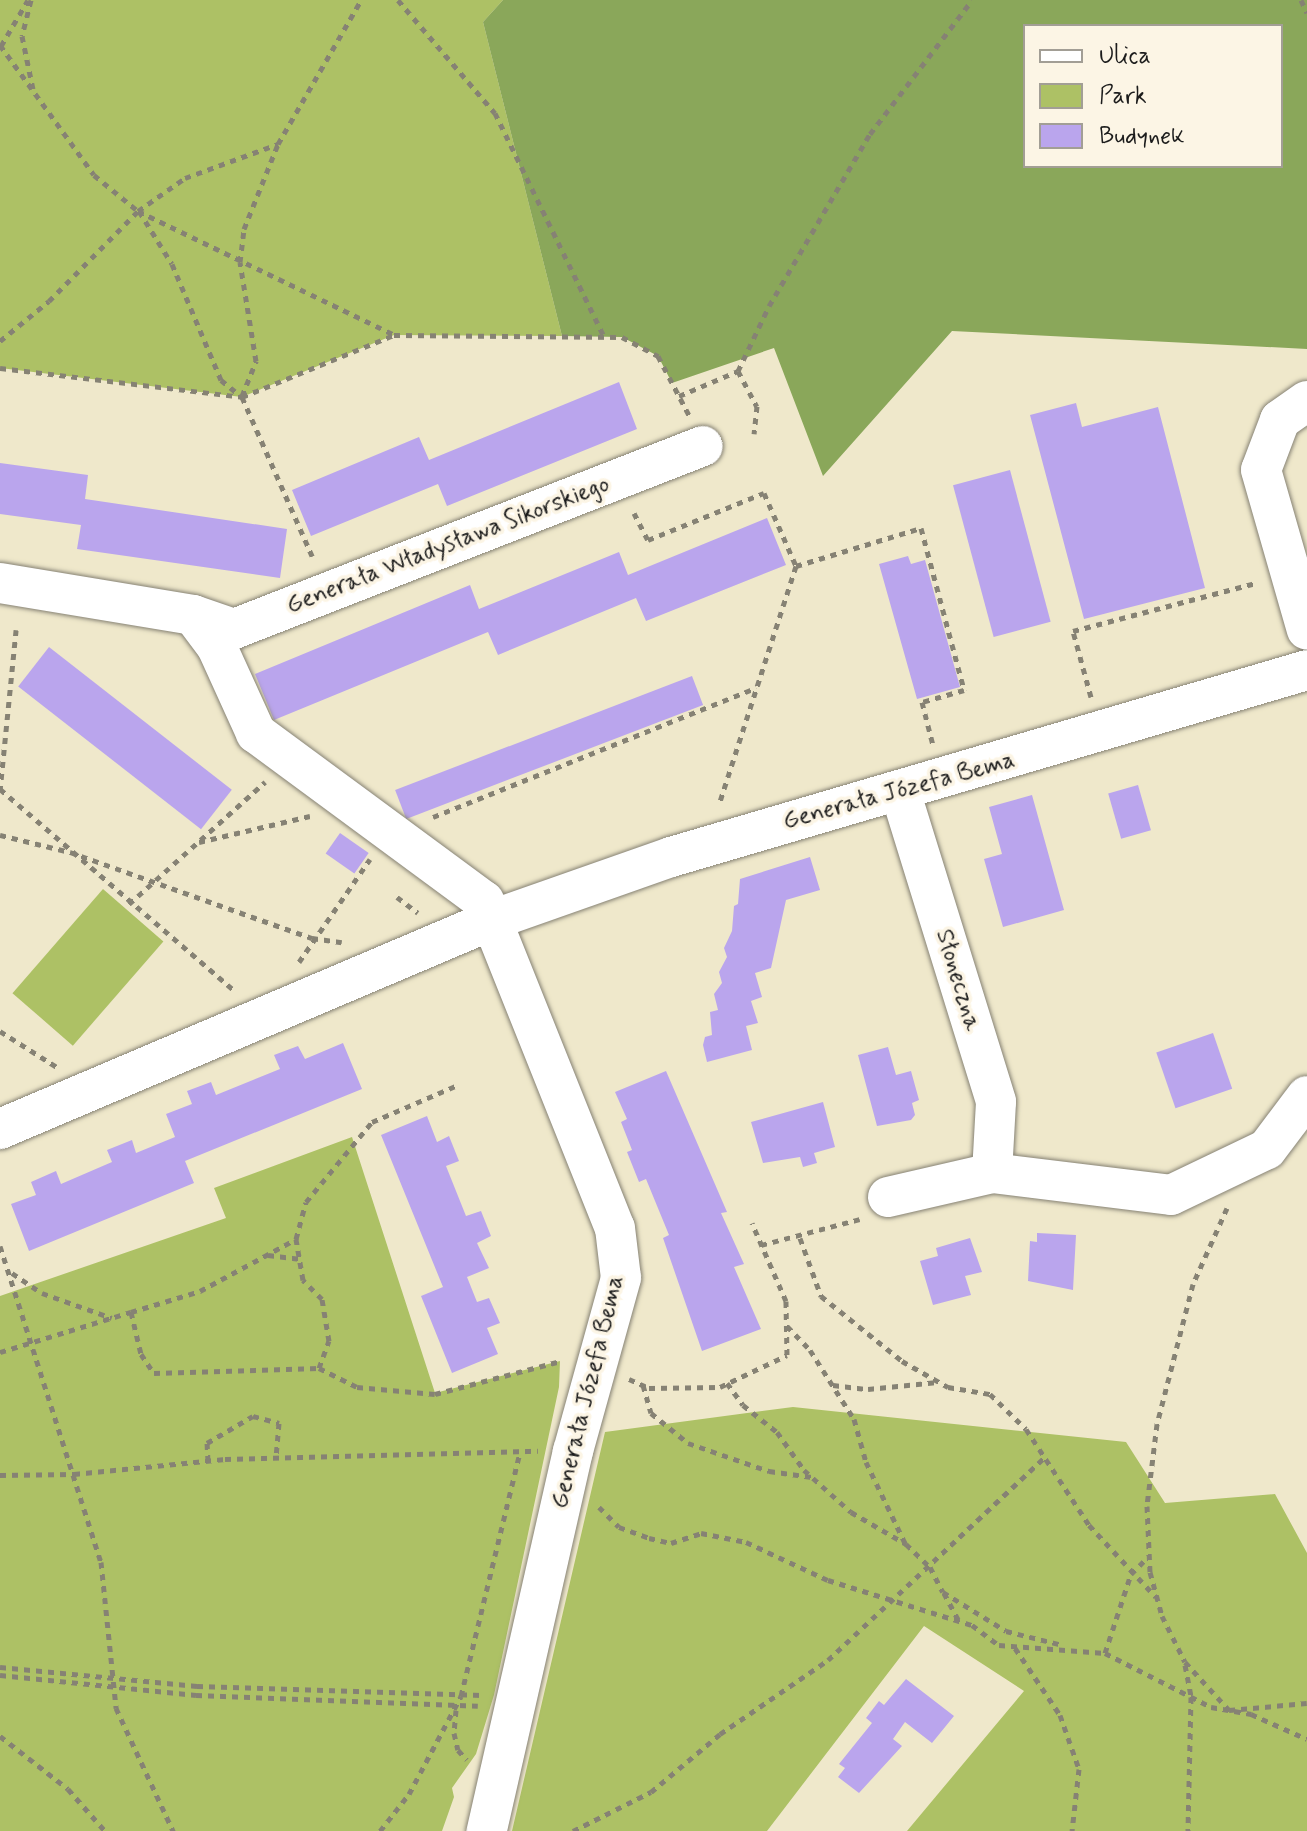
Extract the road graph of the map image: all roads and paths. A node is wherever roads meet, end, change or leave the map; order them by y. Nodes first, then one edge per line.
1 (29, 0) edge
2 (361, 0) edge
3 (398, 0) edge
4 (972, 0) edge
5 (1301, 0) edge
6 (1307, 13) edge
7 (0, 46) edge
8 (34, 93) junction
9 (278, 144) junction
10 (138, 211) junction
11 (240, 262) junction
12 (394, 335) junction
13 (604, 336) junction
14 (0, 341) edge
15 (0, 368) edge
16 (738, 371) junction
17 (679, 396) junction
18 (242, 397) junction
19 (1307, 401) edge
20 (754, 434) dead end
21 (703, 446) joint
22 (621, 518) dead end
23 (312, 556) dead end
24 (796, 566) junction
25 (0, 583) edge
26 (1298, 583) edge
27 (193, 615) junction
28 (16, 630) dead end
29 (1307, 630) edge
30 (1307, 670) edge
31 (756, 688) junction
32 (1101, 734) junction
33 (936, 756) dead end
34 (275, 773) dead end
35 (0, 791) edge
36 (900, 791) junction
37 (313, 815) dead end
38 (0, 835) edge
39 (386, 840) junction
40 (721, 841) junction
41 (196, 843) junction
42 (70, 852) junction
43 (150, 884) junction
44 (129, 904) junction
45 (492, 920) junction
46 (312, 938) junction
47 (354, 944) dead end
48 (292, 974) dead end
49 (247, 1001) dead end
50 (0, 1031) edge
51 (61, 1070) dead end
52 (458, 1085) dead end
53 (1307, 1096) edge
54 (0, 1129) edge
55 (992, 1173) junction
56 (888, 1197) joint
57 (1229, 1203) dead end
58 (752, 1223) dead end
59 (800, 1238) junction
60 (296, 1239) junction
61 (761, 1245) junction
62 (0, 1246) edge
63 (267, 1255) junction
64 (299, 1259) junction
65 (11, 1272) junction
66 (131, 1312) junction
67 (113, 1318) junction
68 (786, 1325) junction
69 (34, 1342) junction
70 (0, 1352) edge
71 (599, 1355) junction
72 (319, 1368) junction
73 (939, 1381) junction
74 (727, 1383) junction
75 (643, 1384) junction
76 (832, 1385) junction
77 (520, 1452) junction
78 (276, 1457) junction
79 (1044, 1458) junction
80 (571, 1460) junction
81 (208, 1461) junction
82 (74, 1474) junction
83 (0, 1475) edge
84 (813, 1477) junction
85 (906, 1544) junction
86 (1149, 1555) junction
87 (930, 1567) junction
88 (1131, 1574) junction
89 (943, 1592) junction
90 (1157, 1597) junction
91 (896, 1599) junction
92 (959, 1620) junction
93 (1067, 1646) junction
94 (1015, 1647) junction
95 (1105, 1653) junction
96 (1185, 1662) junction
97 (0, 1667) edge
98 (0, 1675) edge
99 (114, 1680) junction
100 (115, 1688) junction
101 (494, 1695) dead end
102 (461, 1696) junction
103 (1191, 1697) junction
104 (1307, 1703) edge
105 (456, 1705) junction
106 (492, 1706) dead end
107 (1229, 1710) junction
108 (0, 1736) edge
109 (1307, 1739) edge
110 (466, 1775) dead end
111 (105, 1831) edge
112 (173, 1831) edge
113 (380, 1831) edge
114 (487, 1831) edge
115 (573, 1831) edge
116 (1072, 1831) edge
117 (1188, 1831) edge

1 - 7 path
1 - 8 path
2 - 9 path
3 - 13 path
4 - 16 path
5 - 6 path
7 - 8 path
8 - 10 path
9 - 10 path
9 - 11 path
10 - 11 path
10 - 14 path
10 - 18 path
11 - 12 path
11 - 18 path
12 - 13 path
12 - 18 path
13 - 17 path
15 - 18 path
16 - 17 path
16 - 20 path
17 - 21 path
18 - 23 path
19 - 26 street
21 - 27 street, Generała Władysława Sikorskiego
22 - 24 path
24 - 31 path
24 - 33 path
25 - 27 street, Generała Władysława Sikorskiego
26 - 29 street
26 - 32 path
27 - 39 street
28 - 35 path
30 - 32 street, Generała Józefa Bema
31 - 39 path
31 - 40 path
32 - 36 street, Generała Józefa Bema
34 - 41 path
35 - 42 path
36 - 40 street, Generała Józefa Bema
36 - 55 street, Słoneczna
37 - 41 path
38 - 42 path
39 - 45 street
39 - 46 path
40 - 45 street, Generała Józefa Bema
41 - 43 path
42 - 43 path
42 - 44 path
43 - 44 path
43 - 46 path
44 - 49 path
45 - 54 street, Generała Józefa Bema
45 - 71 street, Generała Józefa Bema
46 - 47 path
46 - 48 path
50 - 51 path
52 - 60 path
53 - 55 street
55 - 56 street
56 - 59 path
57 - 86 path
58 - 61 path
59 - 61 path
59 - 73 path
60 - 63 path
60 - 64 path
61 - 68 path
62 - 65 path
63 - 64 path
63 - 66 path
64 - 72 path
65 - 67 path
65 - 69 path
66 - 67 path
66 - 72 path
67 - 69 path
68 - 74 path
68 - 76 path
69 - 70 path
69 - 82 path
71 - 72 path
71 - 75 path
71 - 80 street, Generała Józefa Bema
73 - 76 path
73 - 79 path
74 - 75 path
74 - 84 path
75 - 84 path
76 - 85 path
77 - 78 path
77 - 80 path
77 - 102 path
78 - 81 path
78 - 81 path
79 - 87 path
79 - 88 path
80 - 91 path
80 - 114 street, Generała Józefa Bema
81 - 82 path
82 - 83 path
82 - 99 path
84 - 85 path
85 - 87 path
86 - 88 path
86 - 90 path
87 - 89 path
87 - 91 path
88 - 90 path
88 - 95 path
89 - 92 path
89 - 93 path
90 - 96 path
91 - 92 path
91 - 115 path
92 - 94 path
93 - 94 path
93 - 95 path
94 - 116 path
95 - 103 path
96 - 103 path
96 - 107 path
97 - 99 path
98 - 100 path
99 - 100 path
99 - 102 path
100 - 105 path
100 - 112 path
101 - 102 path
102 - 105 path
103 - 107 path
103 - 117 path
104 - 107 path
105 - 106 path
105 - 110 path
105 - 113 path
107 - 109 path
108 - 111 path

